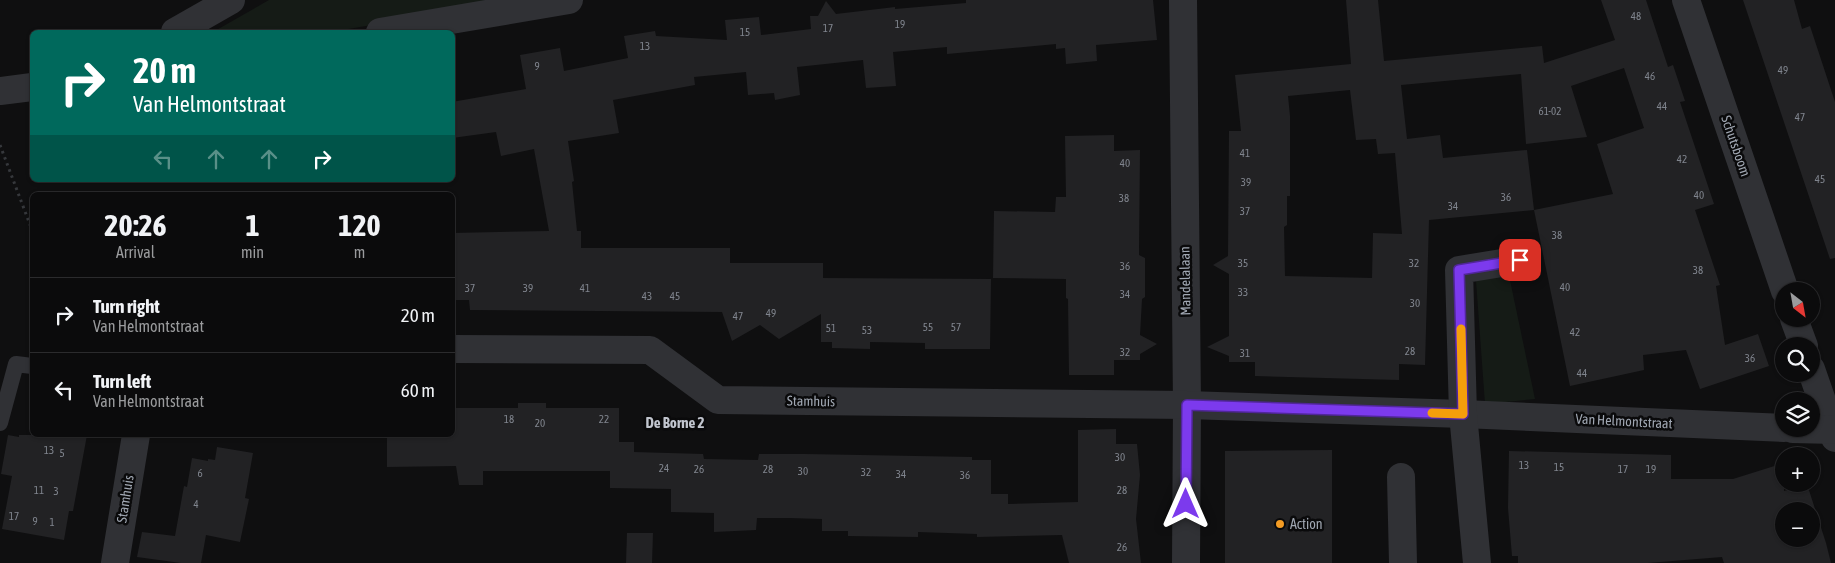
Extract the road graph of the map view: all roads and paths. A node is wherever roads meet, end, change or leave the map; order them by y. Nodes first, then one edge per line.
1 (232, 0) edge
2 (570, 0) edge
3 (1183, 0) edge
4 (1686, 0) edge
5 (179, 30) edge
6 (392, 30) edge
7 (30, 87) edge
8 (0, 91) edge
9 (0, 145) edge
10 (30, 225) edge
11 (1520, 260) dead end
12 (1782, 282) edge
13 (455, 349) edge
14 (30, 366) edge
15 (1816, 382) edge
16 (1187, 405) junction
17 (1463, 414) junction
18 (0, 423) edge
19 (1775, 428) edge
20 (1820, 432) edge
21 (1834, 433) edge
22 (136, 437) edge
23 (1401, 477) dead end
24 (115, 563) edge
25 (1186, 563) edge
26 (1402, 563) edge
27 (1477, 563) edge

1 - 5 street
2 - 6 street
3 - 16 street, Mandelalaan
4 - 12 street, Schutsboom
7 - 8 street
9 - 10 path
11 - 17 street
13 - 16 street, Stamhuis
14 - 18 lane
15 - 21 street
16 - 17 street, Van Helmontstraat
16 - 25 street, Mandelalaan
17 - 19 street, Van Helmontstraat
17 - 27 street
20 - 21 street
22 - 24 street, Stamhuis
23 - 26 street

